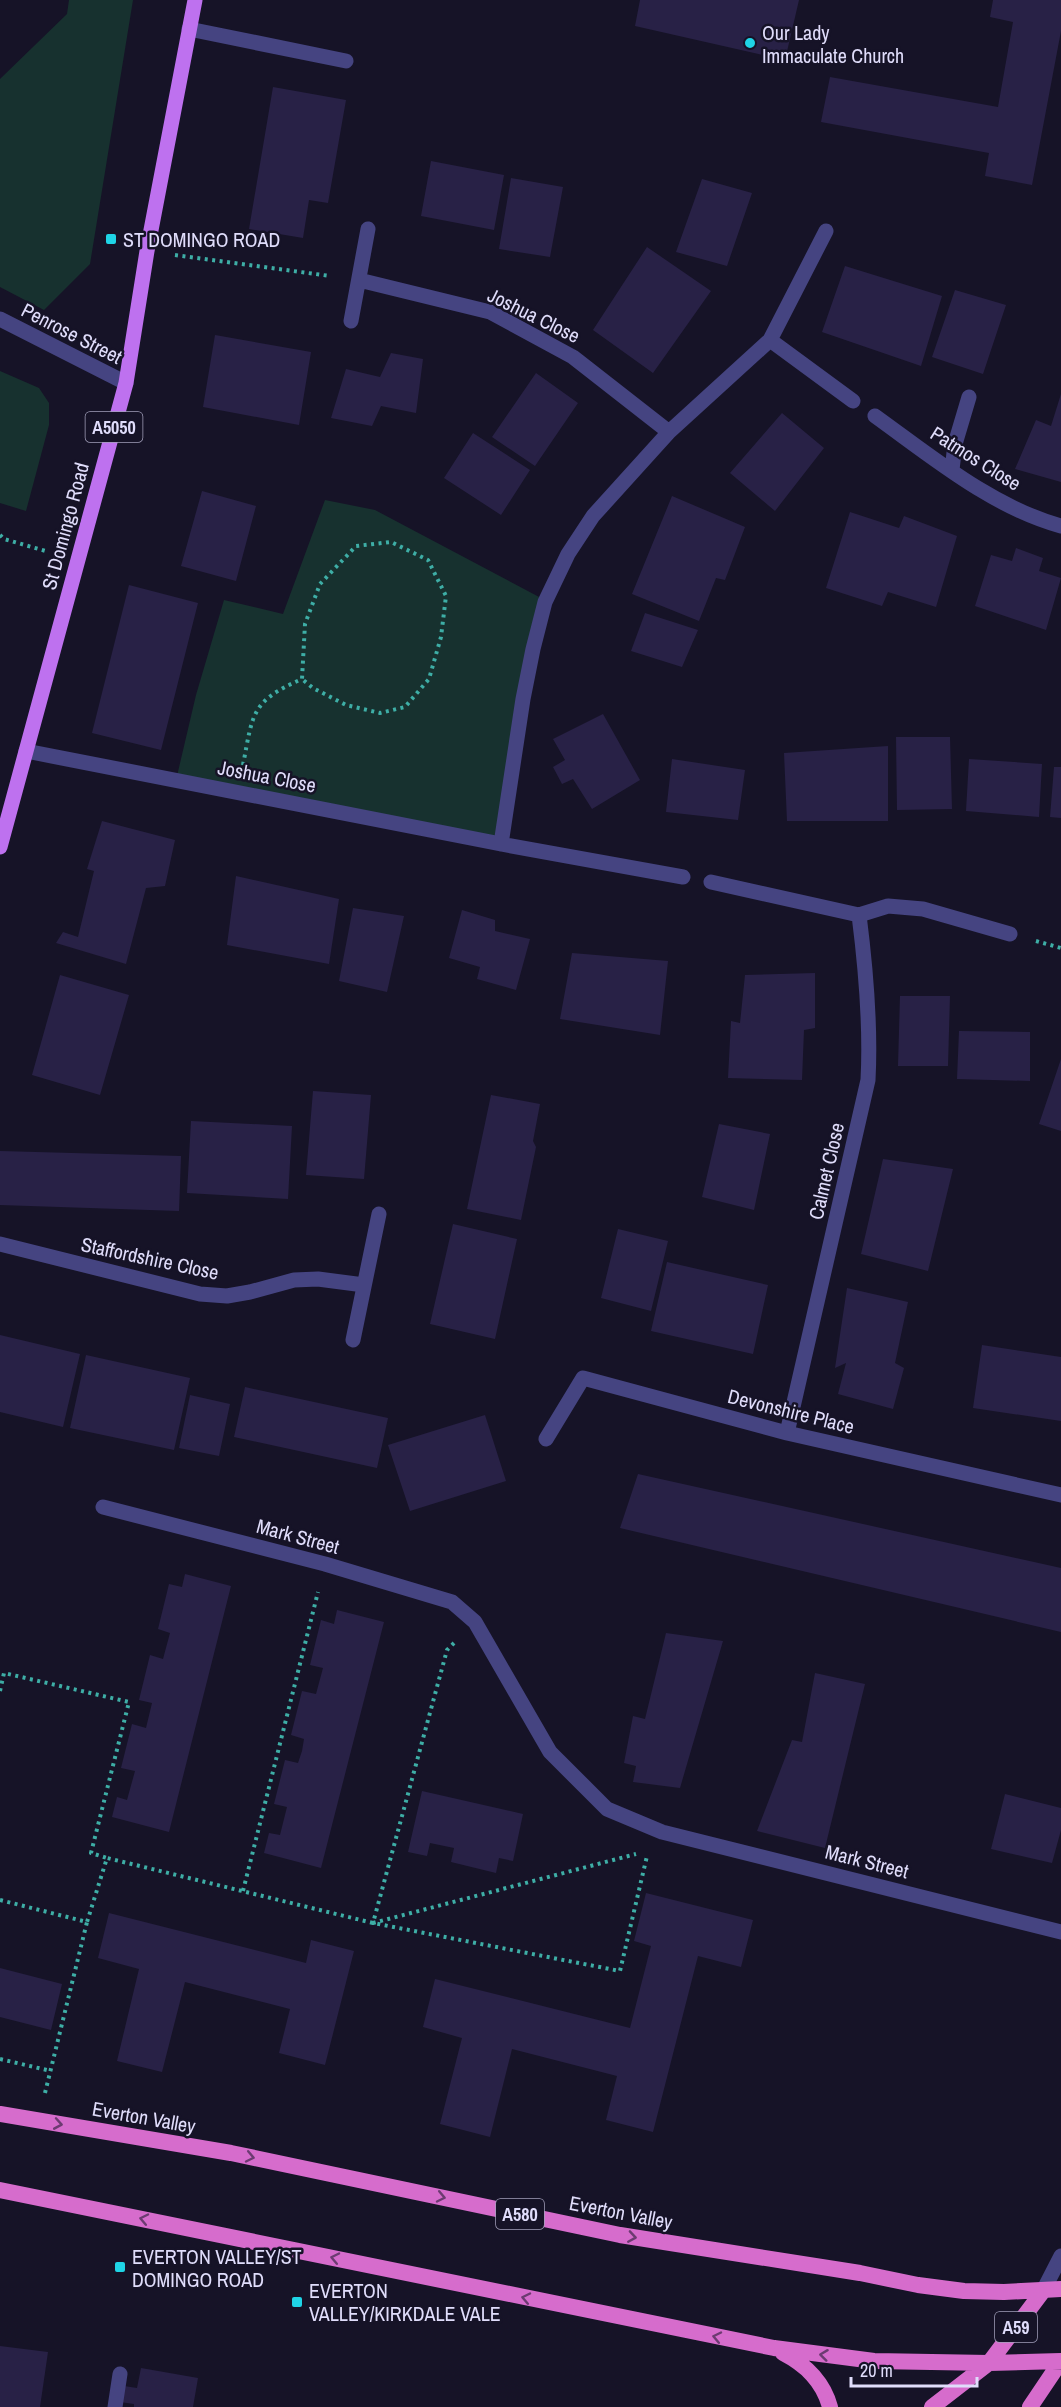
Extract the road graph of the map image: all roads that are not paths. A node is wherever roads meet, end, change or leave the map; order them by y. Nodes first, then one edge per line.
1 (195, 0) edge
2 (189, 29) junction
3 (346, 61) dead end
4 (368, 229) dead end
5 (826, 231) dead end
6 (358, 280) junction
7 (0, 319) edge
8 (351, 321) dead end
9 (770, 340) junction
10 (126, 384) junction
11 (969, 397) dead end
12 (853, 400) dead end
13 (875, 416) dead end
14 (669, 432) junction
15 (952, 470) junction
16 (1061, 525) edge
17 (26, 751) junction
18 (501, 844) junction
19 (0, 847) edge
20 (683, 877) dead end
21 (711, 882) dead end
22 (860, 915) junction
23 (1010, 934) dead end
24 (379, 1214) dead end
25 (0, 1244) edge
26 (364, 1285) junction
27 (353, 1340) dead end
28 (787, 1433) junction
29 (546, 1439) dead end
30 (1061, 1495) edge
31 (103, 1507) dead end
32 (1061, 1932) edge
33 (0, 2115) edge
34 (0, 2190) edge
35 (1061, 2256) edge
36 (1061, 2289) edge
37 (1043, 2291) junction
38 (774, 2349) junction
39 (1061, 2361) edge
40 (989, 2363) junction
41 (120, 2374) dead end
42 (115, 2407) edge
43 (830, 2407) edge
44 (932, 2407) edge
45 (1030, 2407) edge

1 - 2 main road, St Domingo Road / A5050
2 - 3 street
2 - 10 main road, St Domingo Road / A5050
4 - 6 street
5 - 9 street
6 - 8 street
6 - 14 street, Joshua Close
7 - 10 street, Penrose Street
9 - 12 street
9 - 14 street
10 - 17 main road, St Domingo Road / A5050
11 - 15 street
13 - 15 street, Patmos Close
14 - 18 street
15 - 16 street, Patmos Close
17 - 18 street, Joshua Close
17 - 19 main road, St Domingo Road / A5050
18 - 20 street, Joshua Close
21 - 22 street
22 - 23 street
22 - 28 street, Calmet Close
24 - 26 street
25 - 26 street, Staffordshire Close
26 - 27 street
28 - 29 street, Devonshire Place
28 - 30 street, Devonshire Place
31 - 32 street, Mark Street
33 -> 37 highway, Everton Valley / A580
38 -> 34 highway
35 - 37 street
36 - 37 highway, Everton Valley / A580
37 - 40 highway, A59
40 -> 38 highway, A59
38 - 43 highway
39 - 40 highway, A59
39 - 45 highway
40 - 44 highway, A59
41 - 42 street

